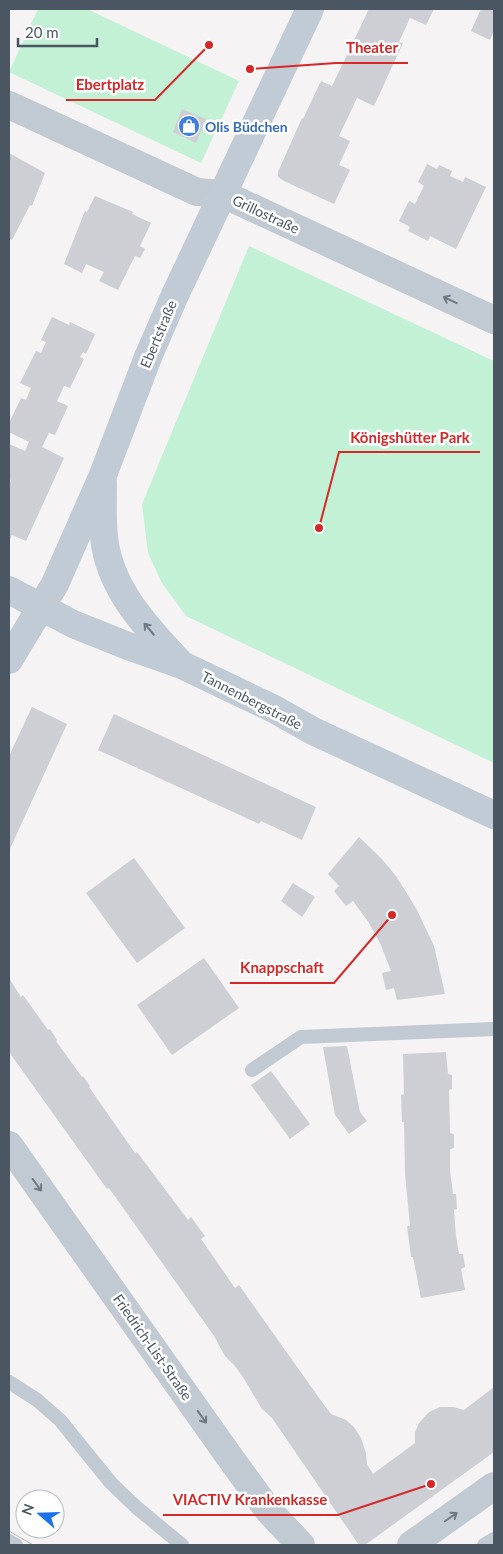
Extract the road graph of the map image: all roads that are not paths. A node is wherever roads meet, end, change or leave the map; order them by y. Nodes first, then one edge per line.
1 (310, 9) edge
2 (9, 105) edge
3 (222, 194) junction
4 (494, 320) edge
5 (102, 475) junction
6 (9, 590) edge
7 (42, 608) junction
8 (9, 660) edge
9 (182, 664) junction
10 (494, 814) edge
11 (494, 1029) edge
12 (252, 1070) dead end
13 (9, 1145) edge
14 (9, 1382) edge
15 (494, 1486) edge
16 (494, 1539) edge
17 (9, 1541) edge
18 (16, 1545) edge
19 (182, 1545) edge
20 (301, 1545) edge
21 (411, 1545) edge
22 (484, 1545) edge

1 - 3 street, Ebertstraße
2 - 3 street, Grillostraße
4 -> 3 street, Grillostraße
3 - 5 street, Ebertstraße
5 - 7 street, Ebertstraße
9 -> 5 street
6 - 7 street, Tannenbergstraße
7 - 8 street, Ebertstraße
7 - 9 street, Tannenbergstraße
9 - 10 street, Tannenbergstraße
11 - 12 lane
13 -> 20 street, Friedrich-List-Straße
14 - 19 lane
21 -> 15 street
16 - 22 lane
17 - 18 lane

